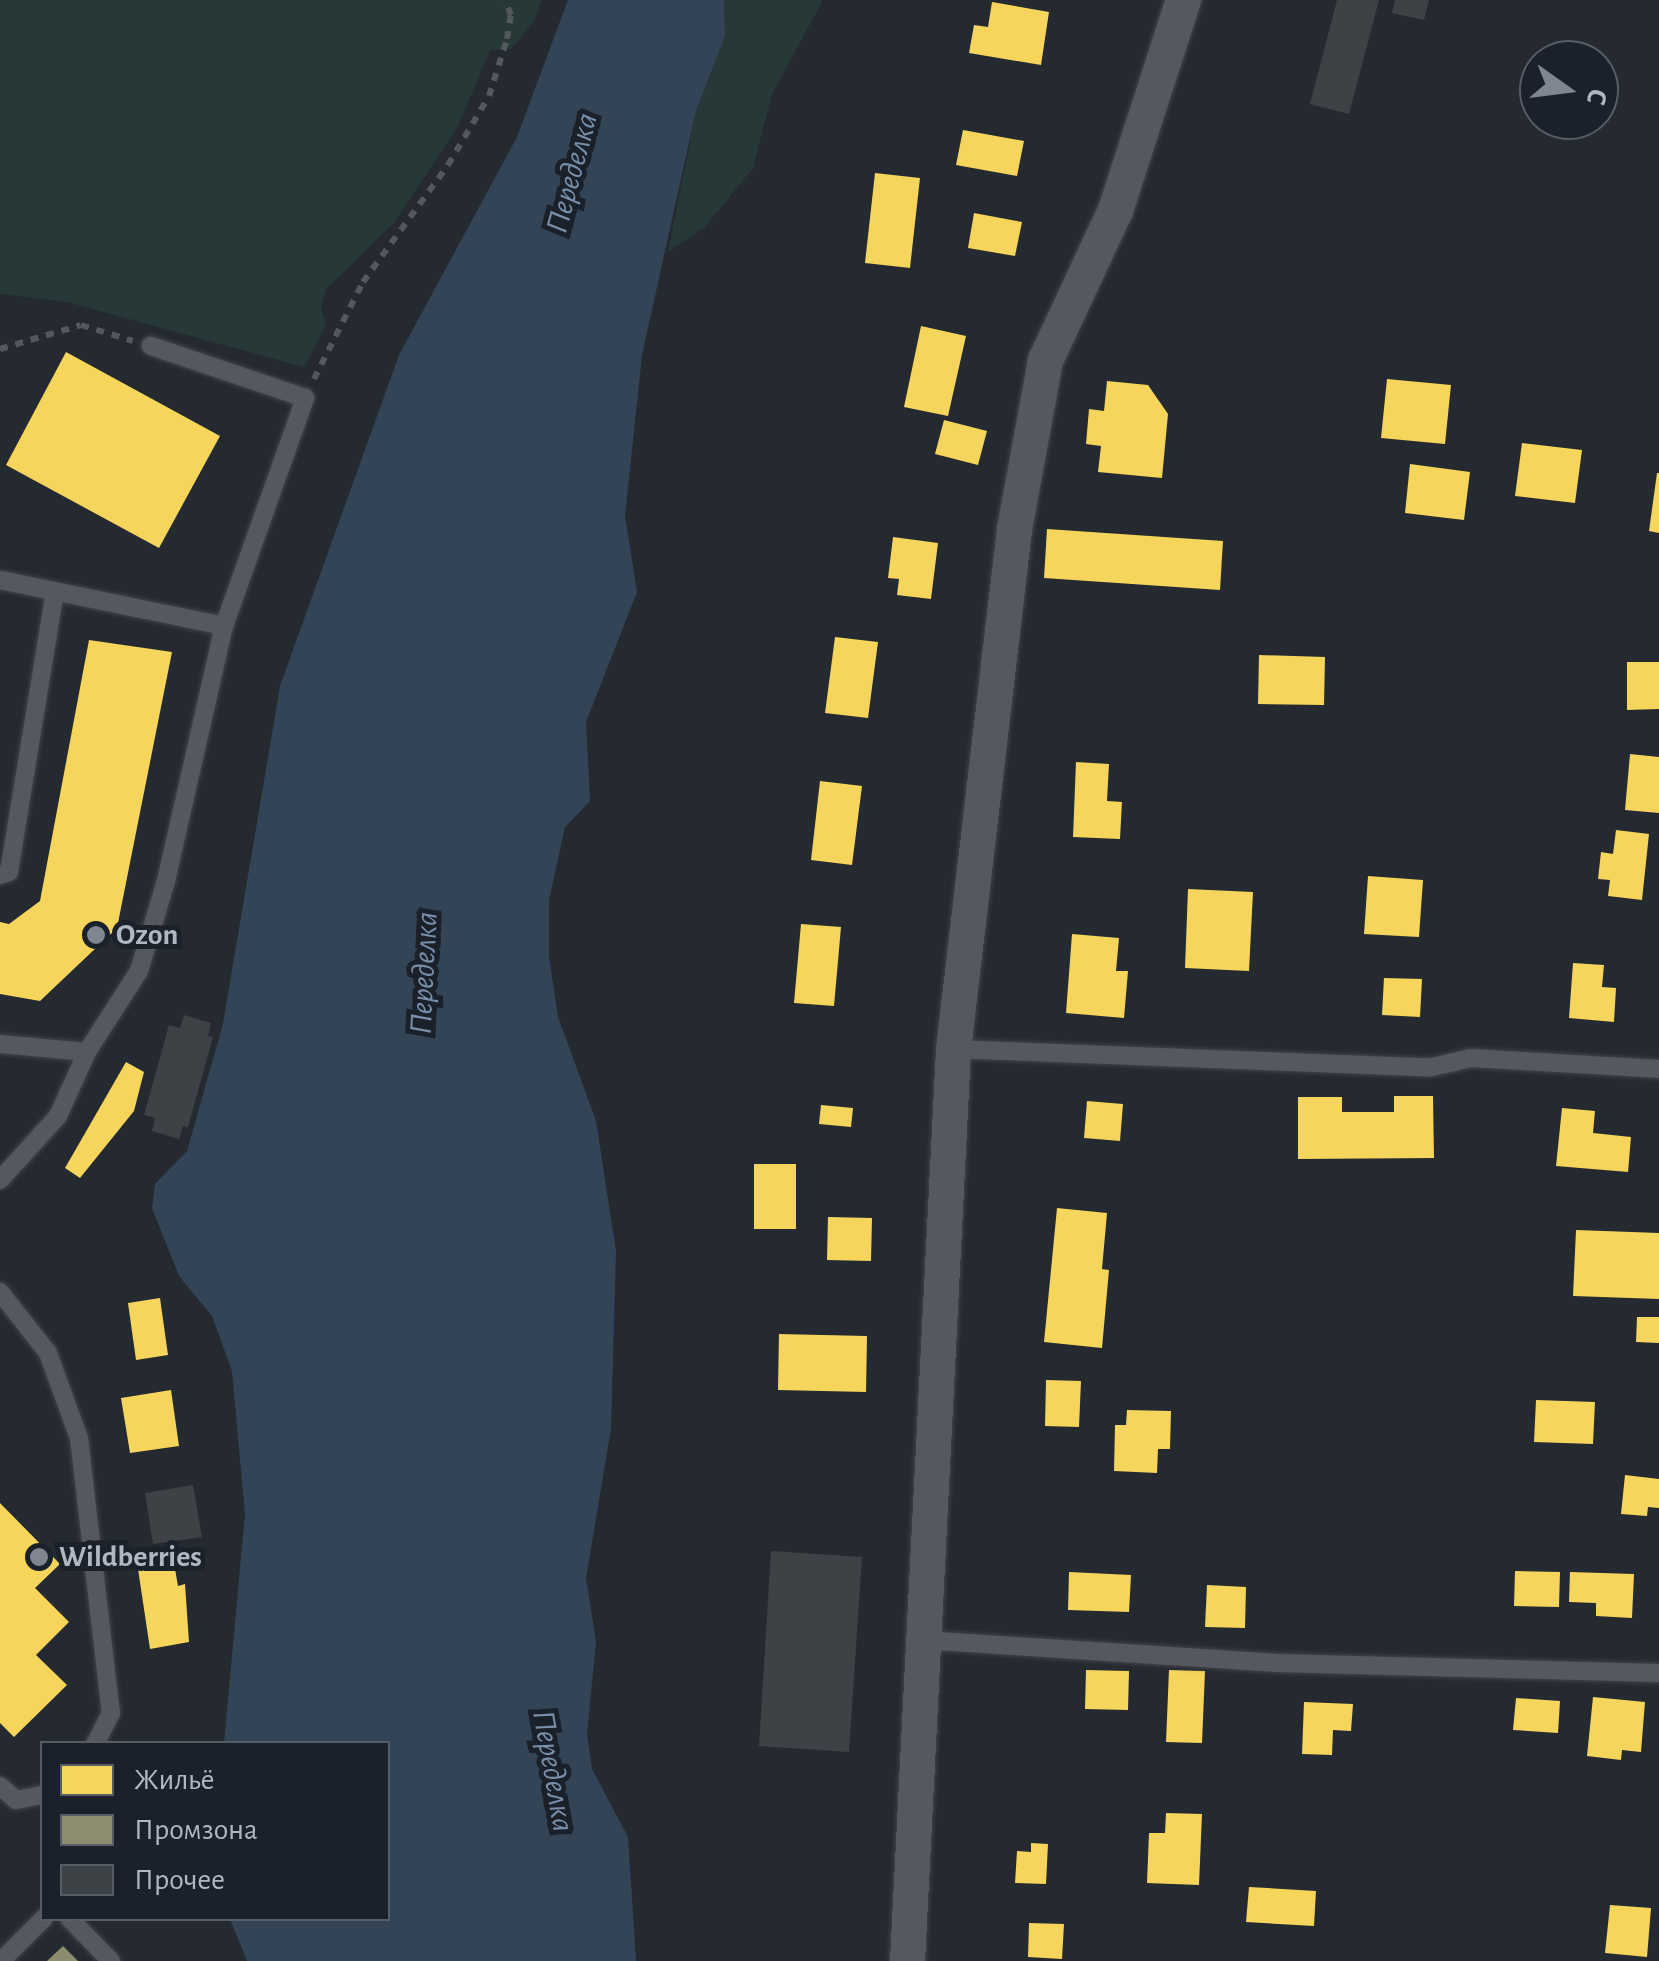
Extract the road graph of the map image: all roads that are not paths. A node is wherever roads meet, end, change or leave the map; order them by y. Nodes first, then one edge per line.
1 (1183, 0) edge
2 (151, 346) road end
3 (0, 580) edge
4 (55, 592) junction
5 (224, 626) junction
6 (0, 875) edge
7 (0, 1044) edge
8 (952, 1049) junction
9 (87, 1052) junction
10 (1659, 1070) edge
11 (0, 1180) edge
12 (0, 1292) edge
13 (923, 1640) junction
14 (1659, 1673) edge
15 (96, 1741) edge
16 (0, 1786) edge
17 (40, 1795) edge
18 (41, 1921) edge
19 (72, 1921) edge
20 (1, 1961) edge
21 (111, 1961) edge
22 (907, 1961) edge

1 - 8 street
2 - 5 lane
3 - 4 lane
4 - 5 lane
4 - 6 lane
5 - 9 lane
7 - 9 lane
8 - 10 lane
8 - 13 street
9 - 11 lane
12 - 15 lane
13 - 14 lane
13 - 22 street
16 - 17 lane
18 - 20 lane
19 - 21 lane

